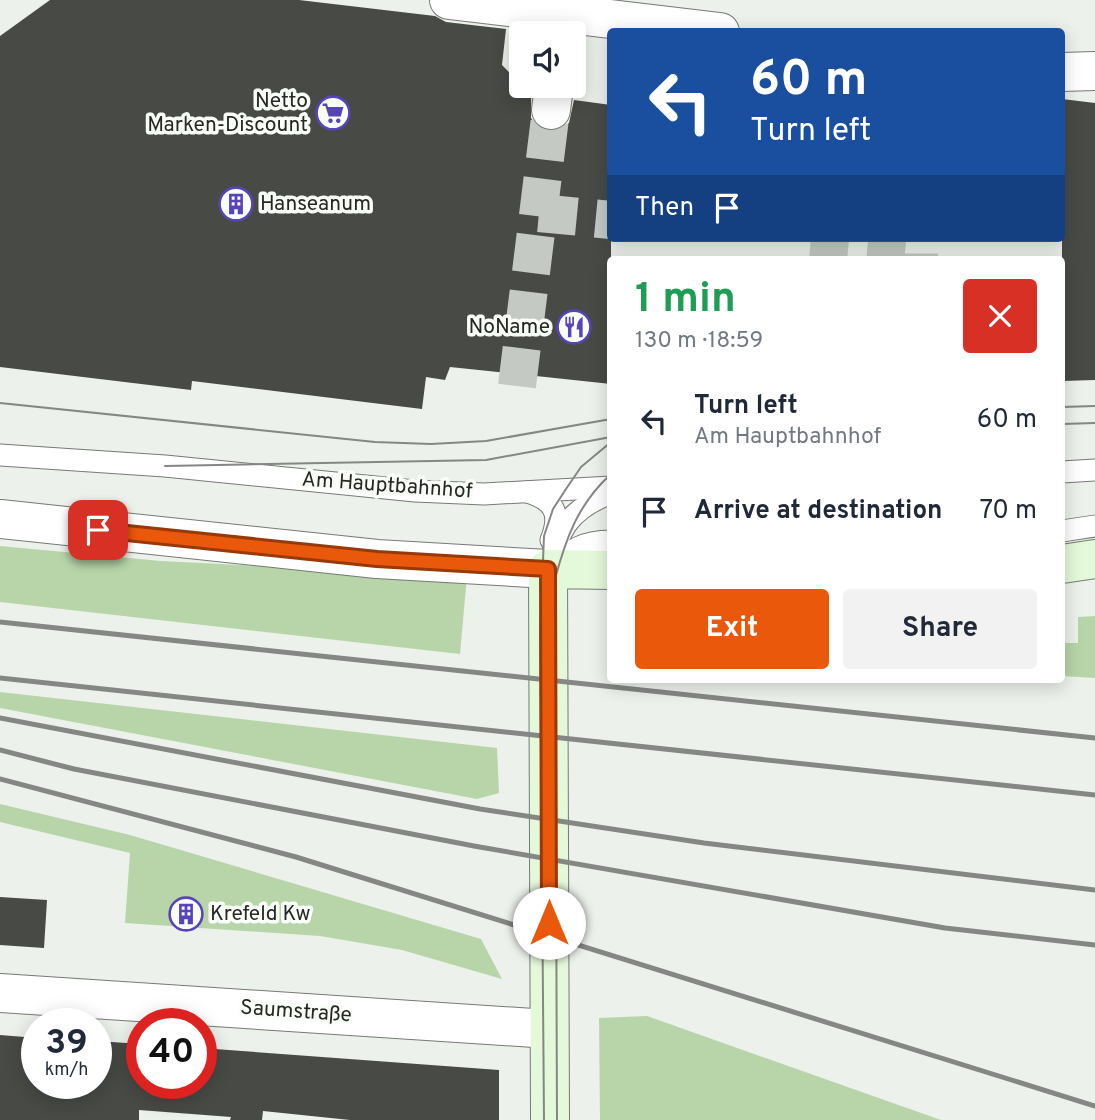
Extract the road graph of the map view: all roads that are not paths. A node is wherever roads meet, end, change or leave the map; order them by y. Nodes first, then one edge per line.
1 (449, 0) edge
2 (558, 15) edge
3 (682, 28) edge
4 (1095, 71) edge
5 (1065, 72) edge
6 (0, 455) edge
7 (1095, 470) edge
8 (1065, 472) edge
9 (607, 487) edge
10 (523, 491) junction
11 (607, 495) edge
12 (0, 519) edge
13 (1095, 526) edge
14 (1065, 531) edge
15 (607, 541) edge
16 (1095, 559) edge
17 (1065, 564) edge
18 (548, 569) junction
19 (607, 570) edge
20 (0, 993) edge
21 (550, 1029) junction
22 (550, 1120) edge

1 - 2 street
2 - 3 street
4 - 5 street
6 - 10 lane, Am Hauptbahnhof
7 - 8 lane
9 - 10 lane, Am Hauptbahnhof
10 - 18 lane
11 - 18 lane
12 - 18 street
13 - 14 lane
15 - 18 lane
16 - 17 street
18 - 19 street
18 - 21 street
20 - 21 street, Saumstraße
21 - 22 street

